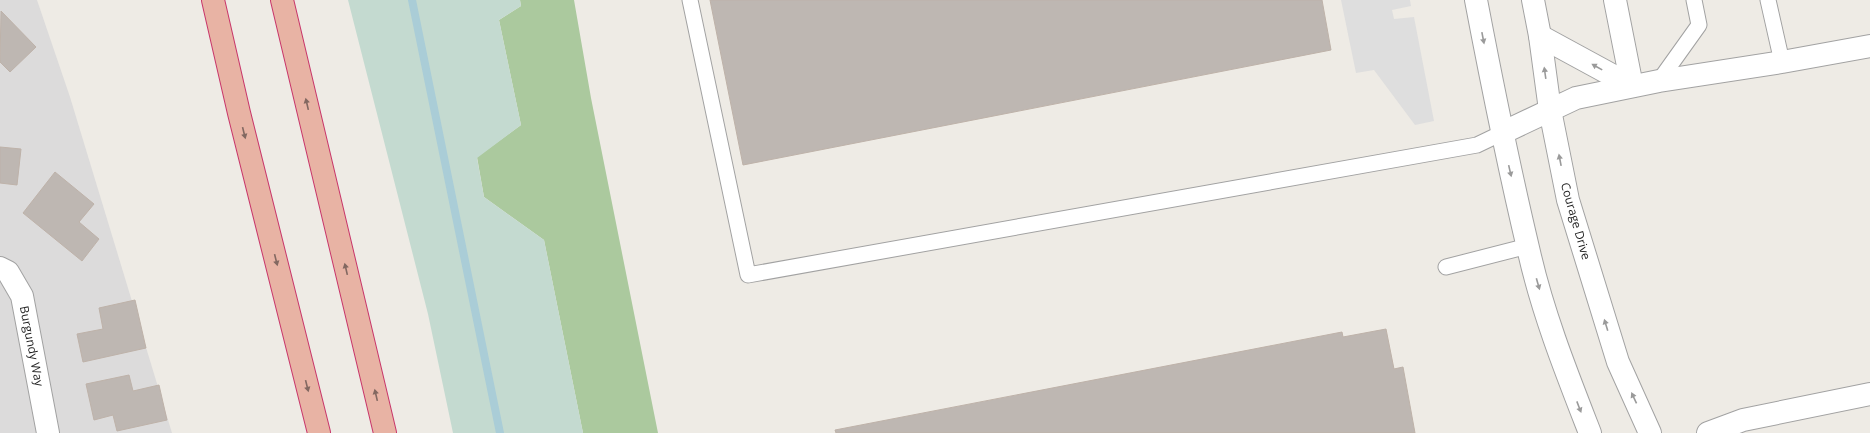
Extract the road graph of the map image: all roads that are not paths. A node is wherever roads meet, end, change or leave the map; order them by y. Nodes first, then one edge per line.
1 (203, 0) edge
2 (213, 0) edge
3 (282, 0) edge
4 (690, 0) edge
5 (1476, 0) edge
6 (1533, 0) edge
7 (1615, 0) edge
8 (1694, 0) edge
9 (1768, 0) edge
10 (1540, 36) junction
11 (1870, 46) edge
12 (1782, 62) junction
13 (1659, 81) junction
14 (1632, 86) junction
15 (1550, 110) junction
16 (239, 112) junction
17 (1502, 133) junction
18 (1528, 246) junction
19 (1446, 267) dead end
20 (0, 268) edge
21 (1870, 394) edge
22 (48, 433) edge
23 (319, 433) edge
24 (385, 433) edge
25 (1590, 433) edge
26 (1650, 433) edge
27 (1708, 433) edge

1 - 16 highway
2 - 16 highway
24 -> 3 highway
4 - 17 lane
5 -> 17 street
6 - 10 street, Courage Drive
7 - 14 street
8 - 13 lane
9 - 12 lane
14 -> 10 street
15 -> 10 street, Courage Drive
11 - 12 street
12 - 13 street
13 - 14 street
14 - 15 street
15 - 17 street
26 -> 15 street, Courage Drive
16 -> 23 highway
17 -> 18 street
18 - 19 lane
18 -> 25 street
20 - 22 street, Burgundy Way
21 - 27 street

